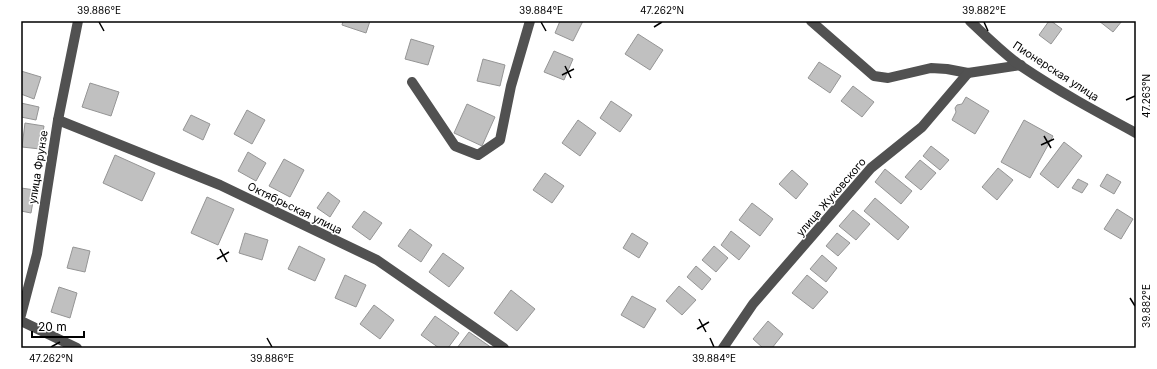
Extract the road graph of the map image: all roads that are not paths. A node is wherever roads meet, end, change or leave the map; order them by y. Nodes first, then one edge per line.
1 (78, 21) edge
2 (530, 21) edge
3 (812, 21) edge
4 (970, 21) edge
5 (1021, 65) junction
6 (968, 73) junction
7 (412, 82) dead end
8 (58, 120) junction
9 (1136, 133) edge
10 (21, 315) edge
11 (21, 321) edge
12 (77, 348) edge
13 (504, 348) edge
14 (723, 348) edge

1 - 8 street, улица Фрунзе
2 - 7 street
3 - 6 street
4 - 5 street, Пионерская улица
5 - 6 street
5 - 9 street, Пионерская улица
6 - 14 street, улица Жуковского
8 - 10 street, улица Фрунзе
8 - 13 street, Октябрьская улица
11 - 12 street

